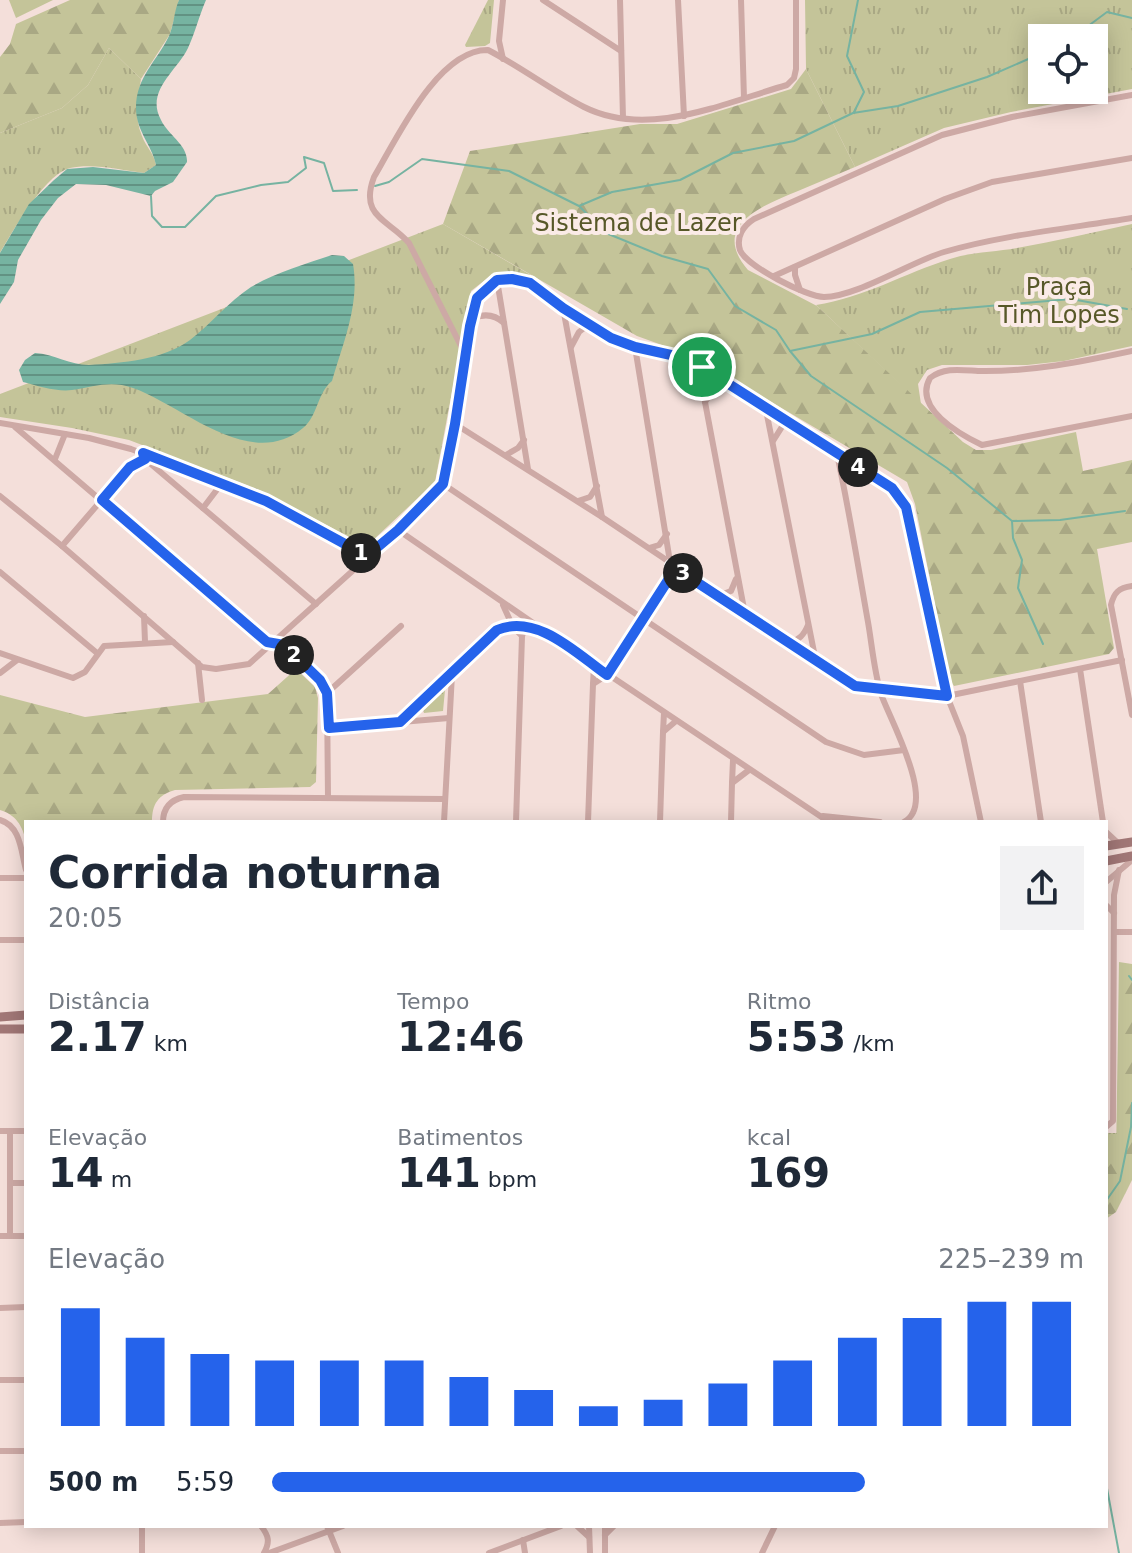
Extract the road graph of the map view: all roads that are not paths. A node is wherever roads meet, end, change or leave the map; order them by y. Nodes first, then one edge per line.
1 (503, 0) edge
2 (543, 0) edge
3 (620, 0) edge
4 (741, 0) edge
5 (796, 0) edge
6 (676, 2) edge
7 (621, 51) junction
8 (503, 59) junction
9 (1132, 95) edge
10 (744, 98) junction
11 (684, 116) junction
12 (623, 118) junction
13 (1132, 158) edge
14 (1132, 218) edge
15 (795, 267) junction
16 (774, 276) junction
17 (497, 280) junction
18 (800, 290) junction
19 (563, 308) junction
20 (472, 319) junction
21 (504, 323) junction
22 (588, 325) junction
23 (571, 347) junction
24 (635, 347) junction
25 (1132, 351) edge
26 (465, 354) junction
27 (702, 367) junction
28 (719, 380) junction
29 (705, 402) junction
30 (766, 410) junction
31 (1132, 416) edge
32 (785, 422) junction
33 (0, 423) edge
34 (455, 424) junction
35 (13, 425) junction
36 (35, 429) junction
37 (65, 434) junction
38 (524, 440) junction
39 (773, 441) junction
40 (40, 446) junction
41 (131, 449) junction
42 (837, 454) junction
43 (506, 455) junction
44 (144, 456) junction
45 (55, 459) junction
46 (167, 463) junction
47 (856, 466) junction
48 (130, 467) junction
49 (528, 469) junction
50 (170, 479) junction
51 (843, 482) junction
52 (222, 483) junction
53 (443, 484) junction
54 (597, 486) junction
55 (0, 496) edge
56 (102, 500) junction
57 (578, 501) junction
58 (203, 508) junction
59 (602, 517) junction
60 (398, 530) junction
61 (667, 534) junction
62 (62, 546) junction
63 (647, 549) junction
64 (367, 556) junction
65 (672, 566) junction
66 (0, 572) edge
67 (737, 575) junction
68 (1132, 586) edge
69 (718, 596) junction
70 (502, 602) junction
71 (316, 604) junction
72 (506, 611) junction
73 (745, 614) junction
74 (144, 616) junction
75 (644, 619) junction
76 (527, 624) junction
77 (808, 625) junction
78 (401, 626) dead end
79 (513, 627) junction
80 (538, 629) junction
81 (497, 630) junction
82 (522, 636) junction
83 (282, 637) junction
84 (145, 642) junction
85 (173, 642) junction
86 (788, 643) junction
87 (273, 645) junction
88 (284, 645) junction
89 (0, 653) edge
90 (97, 653) junction
91 (17, 660) junction
92 (1122, 660) junction
93 (816, 662) junction
94 (198, 663) junction
95 (594, 665) junction
96 (209, 669) junction
97 (1080, 669) junction
98 (0, 673) edge
99 (452, 673) junction
100 (607, 675) junction
101 (1020, 681) junction
102 (201, 684) junction
103 (593, 684) junction
104 (880, 691) junction
105 (327, 693) junction
106 (947, 696) junction
107 (202, 700) dead end
108 (413, 710) junction
109 (664, 713) junction
110 (1132, 715) edge
111 (449, 718) junction
112 (416, 721) junction
113 (676, 721) junction
114 (400, 722) junction
115 (329, 728) junction
116 (663, 732) junction
117 (904, 750) junction
118 (733, 760) junction
119 (749, 770) junction
120 (732, 783) junction
121 (328, 797) junction
122 (445, 799) junction
123 (819, 816) junction
124 (0, 820) edge
125 (163, 820) edge
126 (444, 820) edge
127 (516, 820) edge
128 (588, 820) edge
129 (660, 820) edge
130 (731, 820) edge
131 (826, 820) edge
132 (858, 820) edge
133 (906, 820) edge
134 (981, 820) edge
135 (1041, 820) edge
136 (1103, 820) edge
137 (1108, 834) edge
138 (1132, 842) edge
139 (1119, 844) junction
140 (1108, 846) edge
141 (1132, 858) edge
142 (1108, 861) edge
143 (24, 863) edge
144 (1119, 870) junction
145 (0, 878) edge
146 (24, 878) edge
147 (1108, 880) edge
148 (1108, 907) edge
149 (1114, 913) junction
150 (1114, 932) junction
151 (1132, 932) edge
152 (0, 940) edge
153 (24, 940) edge
154 (24, 1014) edge
155 (0, 1015) edge
156 (0, 1029) edge
157 (24, 1029) edge
158 (1109, 1125) edge
159 (0, 1131) edge
160 (10, 1131) junction
161 (24, 1131) edge
162 (11, 1183) junction
163 (24, 1183) edge
164 (0, 1236) edge
165 (10, 1236) junction
166 (24, 1236) edge
167 (24, 1307) edge
168 (0, 1308) edge
169 (0, 1380) edge
170 (24, 1380) edge
171 (0, 1451) edge
172 (24, 1451) edge
173 (24, 1522) edge
174 (0, 1523) edge
175 (142, 1528) edge
176 (262, 1528) edge
177 (556, 1528) edge
178 (579, 1528) edge
179 (589, 1528) edge
180 (605, 1528) edge
181 (612, 1528) edge
182 (774, 1528) edge
183 (328, 1529) edge
184 (589, 1537) junction
185 (604, 1538) junction
186 (523, 1540) junction
187 (142, 1553) edge
188 (267, 1553) edge
189 (338, 1553) edge
190 (489, 1553) edge
191 (525, 1553) edge
192 (590, 1553) edge
193 (605, 1553) edge
194 (762, 1553) edge

1 - 8 street
2 - 7 street
3 - 7 street
4 - 10 street
5 - 10 street
6 - 11 street
7 - 12 street
8 - 12 street
8 - 26 street
9 - 16 street
10 - 11 street
11 - 12 street
13 - 15 street
14 - 18 street
15 - 16 street
15 - 18 street
16 - 18 street
17 - 19 street
17 - 20 street
17 - 21 street
19 - 22 street
19 - 23 street
20 - 21 street
20 - 26 street
21 - 38 street
22 - 23 street
22 - 24 street
23 - 54 street
24 - 27 street
24 - 61 street
25 - 31 street
26 - 34 street
27 - 28 street
27 - 29 street
28 - 29 street
28 - 30 street
29 - 67 street
30 - 32 street
30 - 39 street
32 - 39 street
32 - 42 street
33 - 35 street
34 - 43 street
34 - 53 street
35 - 36 street
35 - 40 street
36 - 37 street
36 - 40 street
37 - 41 street
37 - 45 street
38 - 43 street
38 - 49 street
39 - 77 street
40 - 45 street
41 - 44 street
41 - 48 street
42 - 47 street
42 - 51 street
43 - 49 street
44 - 46 street
44 - 48 street
44 - 50 street
45 - 56 street
46 - 50 street
46 - 52 street
47 - 51 street
47 - 106 street
48 - 56 street
49 - 57 street
50 - 58 street
51 - 104 street
52 - 58 street
52 - 64 street
53 - 60 street
53 - 75 street
54 - 57 street
54 - 59 street
55 - 62 street
56 - 62 street
56 - 87 street
57 - 59 street
58 - 71 street
59 - 63 street
60 - 64 street
60 - 70 street
61 - 63 street
61 - 65 street
62 - 74 street
63 - 65 street
64 - 71 street
65 - 69 street
65 - 75 street
66 - 90 street
67 - 69 street
67 - 73 street
68 - 92 street
69 - 73 street
70 - 72 street
70 - 76 street
71 - 83 street
72 - 79 street
72 - 81 street
73 - 86 street
74 - 84 street
74 - 85 street
75 - 100 street
75 - 117 street
76 - 79 street
76 - 80 street
76 - 82 street
77 - 86 street
77 - 93 street
78 - 105 street
79 - 81 street
79 - 82 street
80 - 82 street
80 - 95 street
81 - 99 street
82 - 127 street
83 - 87 street
83 - 88 street
84 - 85 street
84 - 90 street
85 - 94 street
86 - 93 street
87 - 88 street
87 - 96 street
88 - 105 street
89 - 91 street
90 - 91 street
91 - 98 street
92 - 97 street
92 - 110 street
93 - 104 street
94 - 96 street
94 - 102 street
95 - 100 street
95 - 103 street
96 - 102 street
97 - 101 street
97 - 136 street
99 - 108 street
99 - 111 street
100 - 103 street
100 - 109 street
101 - 106 street
101 - 135 street
102 - 107 street
103 - 128 street
104 - 106 street
104 - 117 street
105 - 115 street
106 - 134 street
108 - 112 street
108 - 114 street
109 - 113 street
109 - 116 street
111 - 112 street
111 - 122 street
112 - 114 street
113 - 116 street
113 - 118 street
114 - 115 street
115 - 121 street
116 - 129 street
117 - 133 street
118 - 119 street
118 - 120 street
119 - 120 street
119 - 123 street
120 - 130 street
121 - 122 street
121 - 125 street
122 - 126 street
123 - 131 street
123 - 132 street
124 - 143 street
137 - 139 street
138 - 139 main road
139 - 140 main road
141 - 142 main road
141 - 144 street
144 - 147 street
144 - 149 street
145 - 146 street
148 - 149 street
149 - 150 street
150 - 151 street
150 - 158 street
152 - 153 street
154 - 155 main road
156 - 157 main road
159 - 160 street
160 - 161 street
160 - 162 street
162 - 163 street
162 - 165 street
164 - 165 street
165 - 166 street
167 - 168 street
169 - 170 street
171 - 172 street
173 - 174 street
175 - 187 street
176 - 188 street
177 - 186 street
178 - 184 street
179 - 184 street
180 - 185 street
181 - 185 street
182 - 194 street
183 - 188 street
183 - 189 street
184 - 192 street
185 - 193 street
186 - 190 street
186 - 191 street

